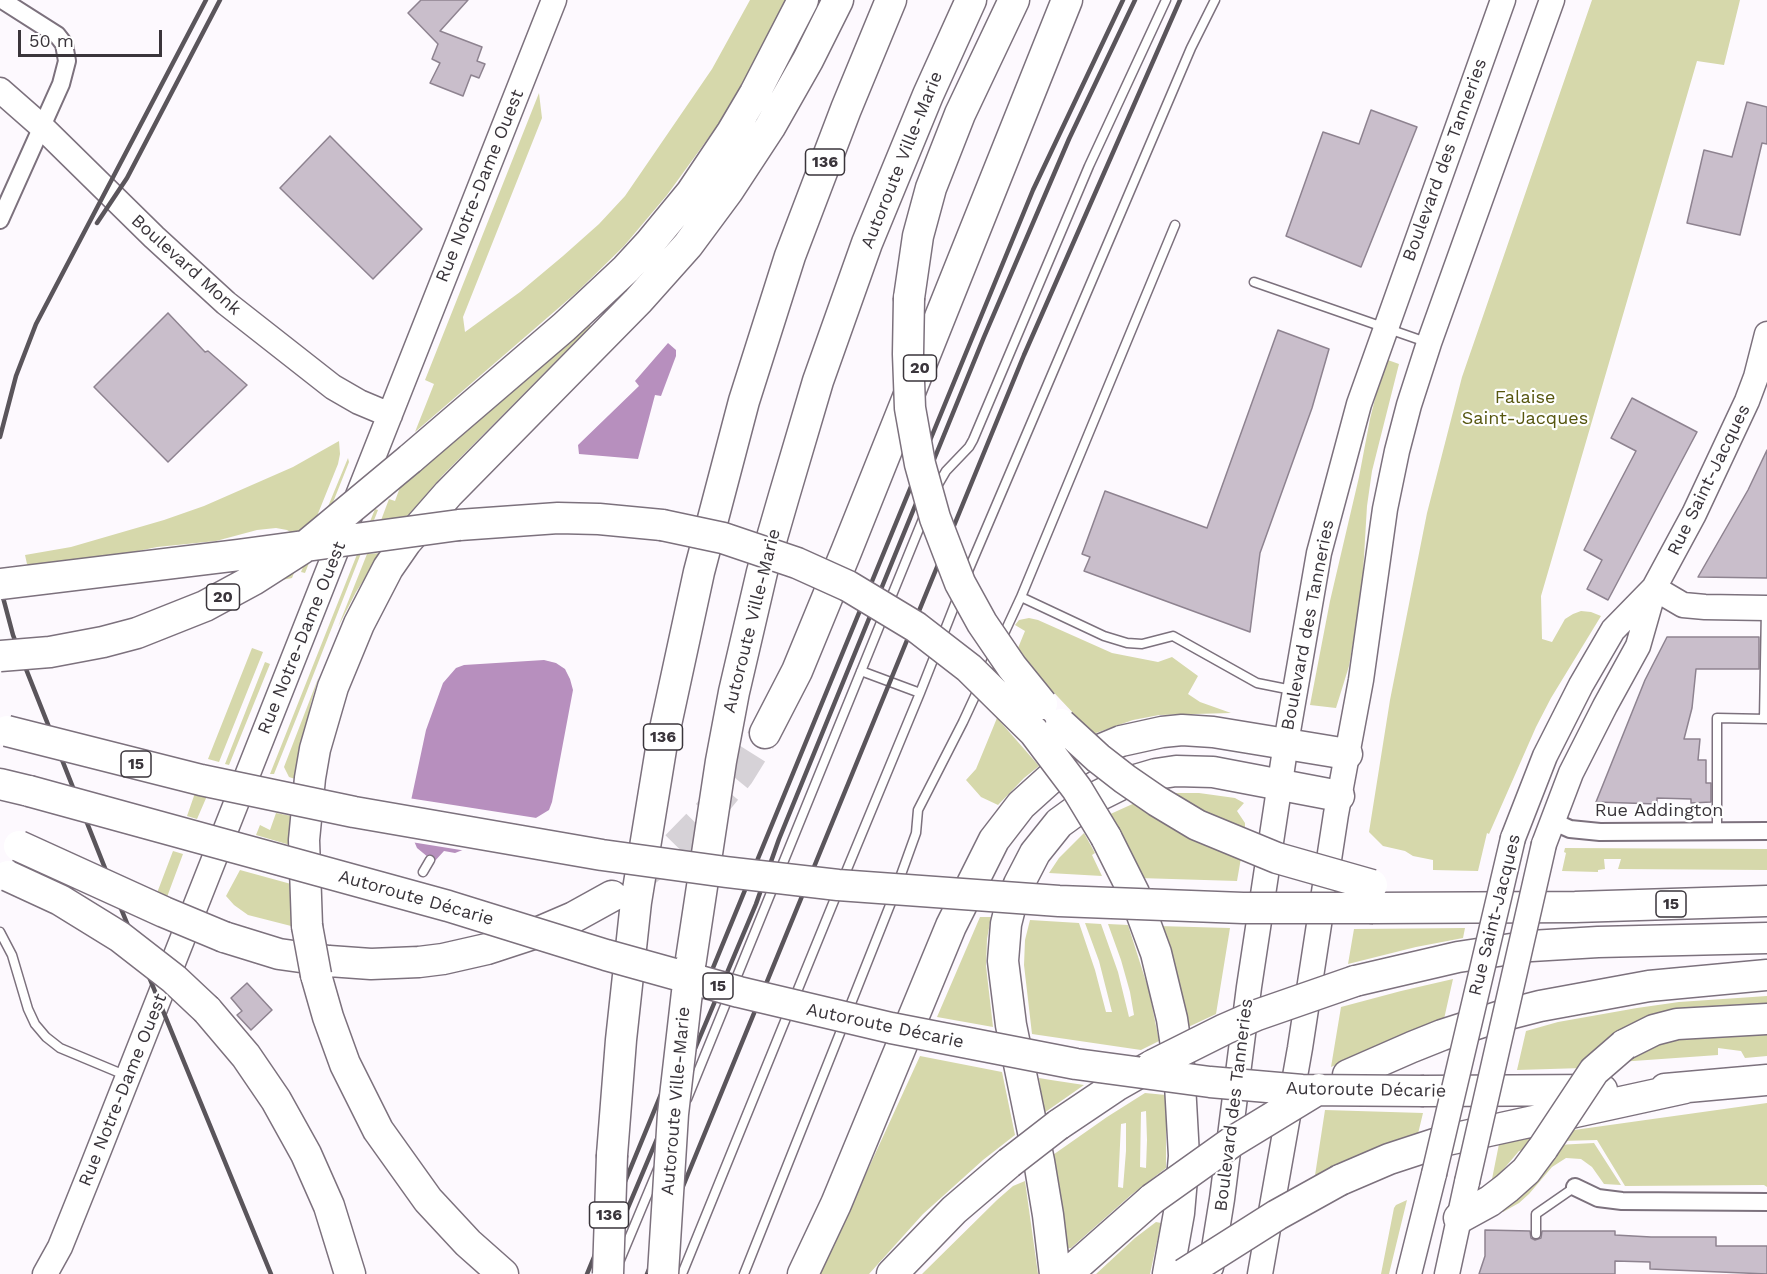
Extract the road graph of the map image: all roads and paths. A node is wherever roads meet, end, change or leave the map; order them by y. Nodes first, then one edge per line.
1 (2, 0) edge
2 (554, 0) edge
3 (803, 0) edge
4 (838, 0) edge
5 (891, 0) edge
6 (971, 0) edge
7 (1014, 0) edge
8 (1067, 0) edge
9 (1166, 0) edge
10 (1215, 0) edge
11 (1503, 0) edge
12 (1552, 0) edge
13 (0, 90) edge
14 (41, 126) junction
15 (0, 220) edge
16 (1175, 225) dead end
17 (1254, 282) dead end
18 (1385, 328) junction
19 (1767, 334) edge
20 (1429, 343) junction
21 (1761, 378) edge
22 (390, 415) junction
23 (0, 584) edge
24 (1654, 588) junction
25 (1021, 597) junction
26 (1766, 608) edge
27 (0, 657) edge
28 (861, 671) junction
29 (1296, 690) junction
30 (920, 693) junction
31 (1765, 719) edge
32 (4, 730) edge
33 (765, 733) tunnel mouth
34 (1286, 743) junction
35 (1347, 754) junction
36 (0, 784) edge
37 (1280, 786) junction
38 (1340, 796) junction
39 (1552, 821) junction
40 (1717, 831) junction
41 (1767, 831) edge
42 (10, 842) edge
43 (430, 860) dead end
44 (423, 872) dead end
45 (4, 874) edge
46 (612, 896) dead end
47 (1373, 896) junction
48 (1767, 901) edge
49 (0, 932) edge
50 (1767, 938) edge
51 (1767, 975) edge
52 (1767, 1019) edge
53 (128, 1077) junction
54 (1767, 1080) edge
55 (1685, 1088) junction
56 (1575, 1187) joint
57 (1767, 1202) edge
58 (1459, 1218) junction
59 (1536, 1234) dead end
60 (1067, 1270) edge
61 (45, 1274) edge
62 (350, 1274) edge
63 (503, 1274) edge
64 (608, 1274) edge
65 (615, 1274) edge
66 (663, 1274) edge
67 (682, 1274) edge
68 (744, 1274) edge
69 (803, 1274) edge
70 (892, 1274) edge
71 (1168, 1274) edge
72 (1184, 1274) edge
73 (1210, 1274) edge
74 (1260, 1274) edge
75 (1408, 1274) edge
76 (1447, 1274) edge

1 - 14 street
2 - 22 main road, Rue Notre-Dame Ouest
3 - 27 highway, 20, bridge
4 - 63 highway, bridge
5 - 64 highway, 136, bridge
6 - 66 highway, Autoroute Ville-Marie, bridge
7 - 47 highway, bridge
8 - 33 highway, 20
9 - 28 lane
10 - 30 lane
11 - 18 main road, Boulevard des Tanneries
12 - 20 main road
13 - 14 main road, Boulevard Monk
14 - 15 street
14 - 22 main road, Boulevard Monk
16 - 25 lane
17 - 18 lane
18 - 20 lane
18 - 29 main road, Boulevard des Tanneries
19 - 21 main road, Rue Saint-Jacques
20 - 35 main road
21 - 24 main road, Rue Saint-Jacques
22 - 53 main road, Rue Notre-Dame Ouest
23 - 71 highway, bridge
24 - 26 main road
24 - 39 main road, Rue Saint-Jacques
24 - 75 main road, Rue Saint-Jacques, bridge
25 - 29 lane
25 - 68 lane
26 - 31 lane
28 - 30 lane
28 - 65 lane
29 - 34 main road, Boulevard des Tanneries
30 - 67 lane
31 - 40 lane
32 - 47 highway, 15, bridge
34 - 35 highway
34 - 37 main road, Boulevard des Tanneries
34 - 69 highway
35 - 38 main road
36 - 55 highway, Autoroute Décarie / 15, bridge
37 - 38 highway
37 - 60 highway
37 - 73 main road, Boulevard des Tanneries
38 - 74 main road
39 - 40 street, Rue Addington
39 - 58 main road, Rue Saint-Jacques, bridge
40 - 41 street, Rue Addington
42 - 46 highway, bridge
43 - 44 lane
45 - 62 highway, bridge
47 - 48 highway, 15
49 - 53 lane
50 - 70 highway, bridge
51 - 60 highway, bridge
52 - 58 highway, bridge
53 - 61 main road, Rue Notre-Dame Ouest
54 - 55 highway, Autoroute Décarie / 15
55 - 72 highway, bridge
56 - 57 street
56 - 59 lane
58 - 76 main road, Rue Saint-Jacques

